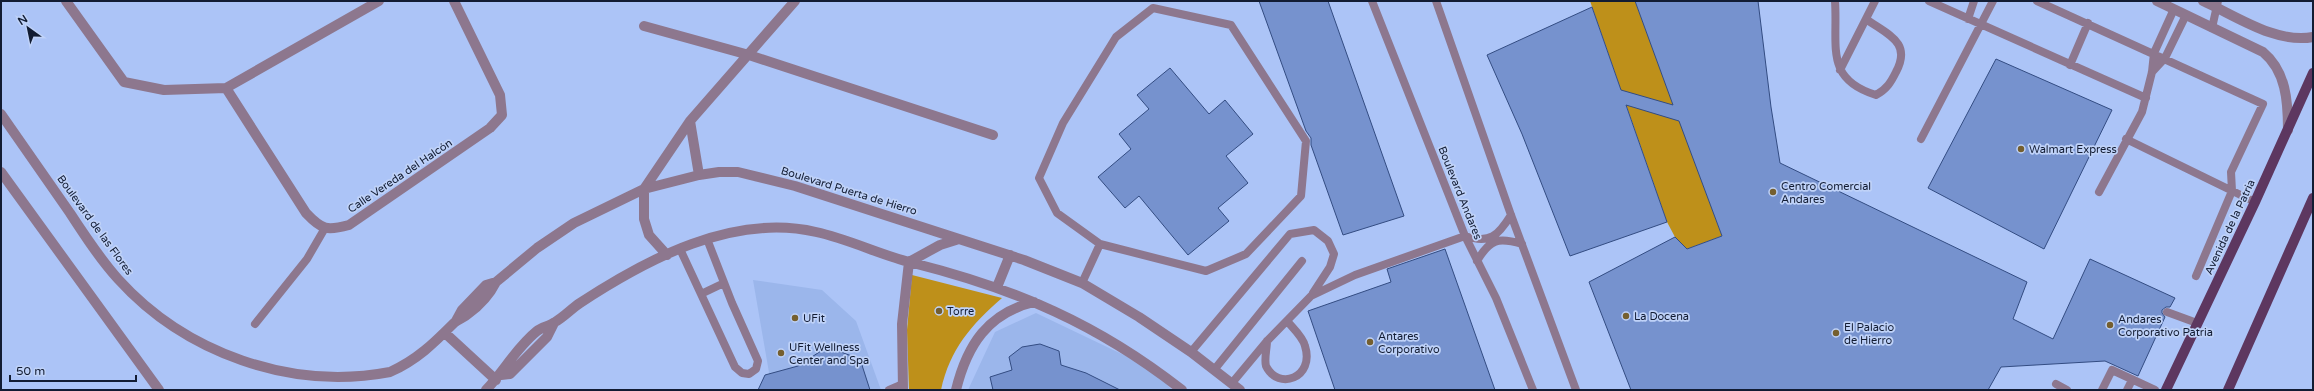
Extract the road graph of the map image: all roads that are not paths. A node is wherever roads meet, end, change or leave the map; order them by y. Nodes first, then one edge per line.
1 (66, 1) edge
2 (379, 1) edge
3 (454, 1) edge
4 (795, 1) edge
5 (1372, 1) edge
6 (1436, 1) edge
7 (1835, 1) edge
8 (1875, 1) edge
9 (1929, 1) edge
10 (1974, 1) edge
11 (1993, 1) edge
12 (2037, 1) edge
13 (2156, 1) edge
14 (2203, 1) edge
15 (2218, 4) edge
16 (2174, 9) junction
17 (2186, 15) junction
18 (1866, 19) junction
19 (1968, 19) junction
20 (2088, 23) junction
21 (1980, 25) junction
22 (644, 26) dead end
23 (2212, 28) junction
24 (2313, 37) edge
25 (2154, 53) junction
26 (749, 55) junction
27 (2165, 58) junction
28 (2070, 65) junction
29 (1839, 70) junction
30 (2152, 72) junction
31 (2313, 73) edge
32 (226, 88) junction
33 (2146, 98) junction
34 (1, 114) edge
35 (690, 121) junction
36 (2288, 130) junction
37 (993, 135) dead end
38 (1921, 139) dead end
39 (2126, 139) junction
40 (1, 172) edge
41 (699, 175) junction
42 (644, 189) junction
43 (2099, 192) dead end
44 (2232, 192) junction
45 (2313, 198) edge
46 (2255, 202) junction
47 (1511, 215) junction
48 (325, 228) junction
49 (1464, 236) junction
50 (707, 239) junction
51 (959, 239) junction
52 (1100, 244) junction
53 (1522, 244) junction
54 (680, 250) junction
55 (667, 255) junction
56 (1010, 255) junction
57 (1302, 261) dead end
58 (1477, 261) junction
59 (909, 262) junction
60 (2196, 276) dead end
61 (724, 283) junction
62 (1082, 283) junction
63 (997, 287) junction
64 (700, 294) junction
65 (1311, 296) junction
66 (1034, 302) junction
67 (2167, 312) dead end
68 (1287, 321) junction
69 (2197, 323) junction
70 (255, 324) dead end
71 (445, 333) junction
72 (1267, 341) junction
73 (1191, 352) junction
74 (1214, 370) junction
75 (248, 373) dead end
76 (498, 377) junction
77 (2132, 380) junction
78 (2056, 384) dead end
79 (338, 386) dead end
80 (903, 387) edge
81 (1239, 388) edge
82 (159, 390) edge
83 (486, 390) edge
84 (890, 390) edge
85 (956, 390) edge
86 (1182, 390) edge
87 (1534, 390) edge
88 (1576, 390) edge
89 (2067, 390) edge
90 (2102, 390) edge
91 (2127, 390) edge
92 (2156, 390) edge
93 (2166, 390) edge
94 (2228, 390) edge

1 - 32 street
2 - 32 street
3 - 48 street, Calle Vereda del Halcón
4 - 26 street
5 - 49 lane, Boulevard Andares
6 - 47 lane
7 - 29 lane
8 - 18 lane
9 - 19 lane
10 - 19 lane
11 - 21 lane
12 - 20 lane
13 - 16 street
14 - 15 street
15 - 23 lane
15 - 24 street
16 - 17 street
16 - 25 lane
17 - 23 street
17 - 27 lane
18 - 29 lane
18 - 29 lane
19 - 21 lane
20 - 25 lane
20 - 28 lane
21 - 28 lane
21 - 38 lane
22 - 26 street
23 - 36 street
25 - 27 lane
25 - 30 lane
26 - 35 street
26 - 37 street
27 - 30 lane
27 - 44 lane
28 - 33 lane
30 - 33 lane
31 - 36 main road, Avenida de la Patria
32 - 48 street
33 - 39 lane
34 - 75 street, Boulevard de las Flores
35 - 41 street
35 - 42 street
36 - 46 main road, Avenida de la Patria
39 - 43 lane
39 - 44 lane
40 - 82 street
41 - 42 street, Boulevard Puerta de Hierro
41 - 51 street, Boulevard Puerta de Hierro
42 - 55 street
42 - 71 street, Boulevard Puerta de Hierro
44 - 46 lane
44 - 60 lane
45 - 94 main road
46 - 69 main road, Avenida de la Patria
47 - 49 lane
47 - 53 lane
48 - 70 lane
49 - 58 lane, Boulevard Andares
49 - 65 lane
50 - 54 street
50 - 59 street
50 - 61 lane
51 - 56 street, Boulevard Puerta de Hierro
51 - 59 street
52 - 52 lane
52 - 62 lane
53 - 58 lane
53 - 88 lane
54 - 55 street
54 - 64 lane
55 - 76 street
56 - 62 street, Boulevard Puerta de Hierro
56 - 63 street
57 - 74 lane
58 - 87 lane, Boulevard Andares
59 - 63 street
59 - 80 street
61 - 64 lane
61 - 64 lane
62 - 73 street, Boulevard Puerta de Hierro
63 - 66 street
65 - 68 lane
65 - 73 lane
66 - 85 street
66 - 86 street
67 - 69 lane
68 - 72 lane
68 - 72 lane
69 - 93 main road, Avenida de la Patria
71 - 76 street
71 - 79 street
72 - 81 lane
73 - 74 street, Boulevard Puerta de Hierro
74 - 81 street, Boulevard Puerta de Hierro
76 - 83 street
77 - 90 lane
77 - 91 lane
77 - 92 lane
78 - 89 lane
80 - 84 lane

